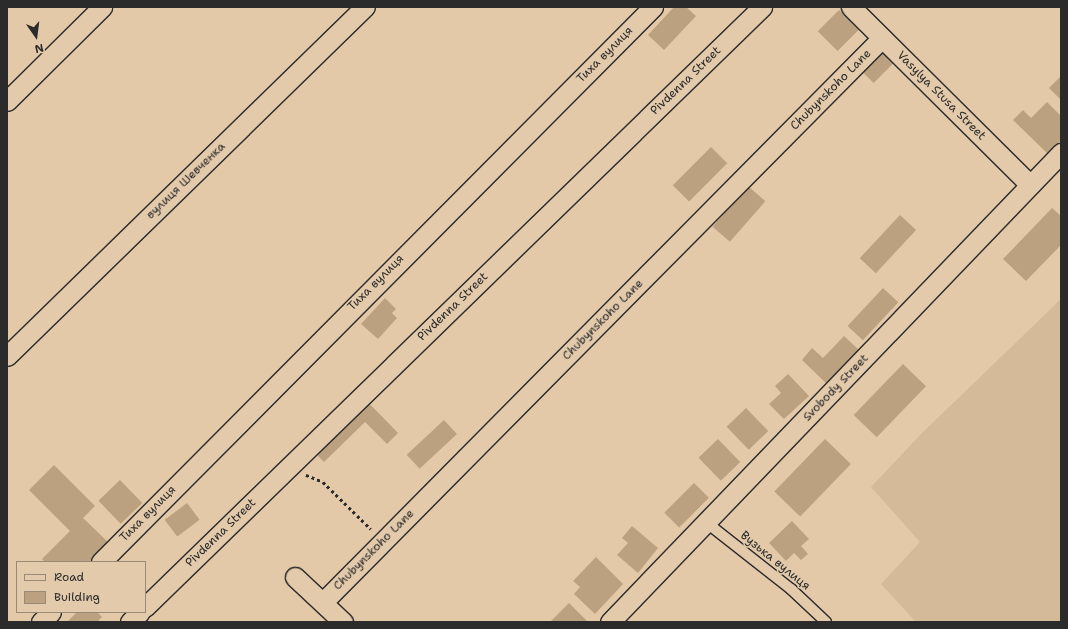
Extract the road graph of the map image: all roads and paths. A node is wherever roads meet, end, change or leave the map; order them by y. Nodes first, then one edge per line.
1 (102, 7) edge
2 (365, 7) edge
3 (654, 7) edge
4 (762, 7) edge
5 (851, 7) edge
6 (882, 38) junction
7 (7, 100) edge
8 (1061, 153) edge
9 (1030, 185) junction
10 (7, 356) edge
11 (287, 468) junction
12 (707, 523) junction
13 (383, 542) junction
14 (101, 561) edge
15 (295, 577) dead end
16 (322, 602) junction
17 (146, 606) edge
18 (50, 613) edge
19 (139, 613) edge
20 (41, 622) edge
21 (130, 622) edge
22 (343, 622) edge
23 (610, 622) edge
24 (826, 622) edge

1 - 7 street
2 - 10 street, вулиця Шевченка
3 - 14 street, Тиха вулиця
4 - 11 street, Pivdenna Street
5 - 6 street, Vasylya Stusa Street
6 - 9 street, Vasylya Stusa Street
6 - 13 street, Chubynskoho Lane
8 - 9 street, Svobody Street
9 - 12 street, Svobody Street
11 - 13 path
11 - 17 street, Pivdenna Street
12 - 23 street, Svobody Street
12 - 24 lane, Вузька вулиця
13 - 16 street, Chubynskoho Lane
15 - 16 street
16 - 22 street
18 - 20 street
19 - 21 street

